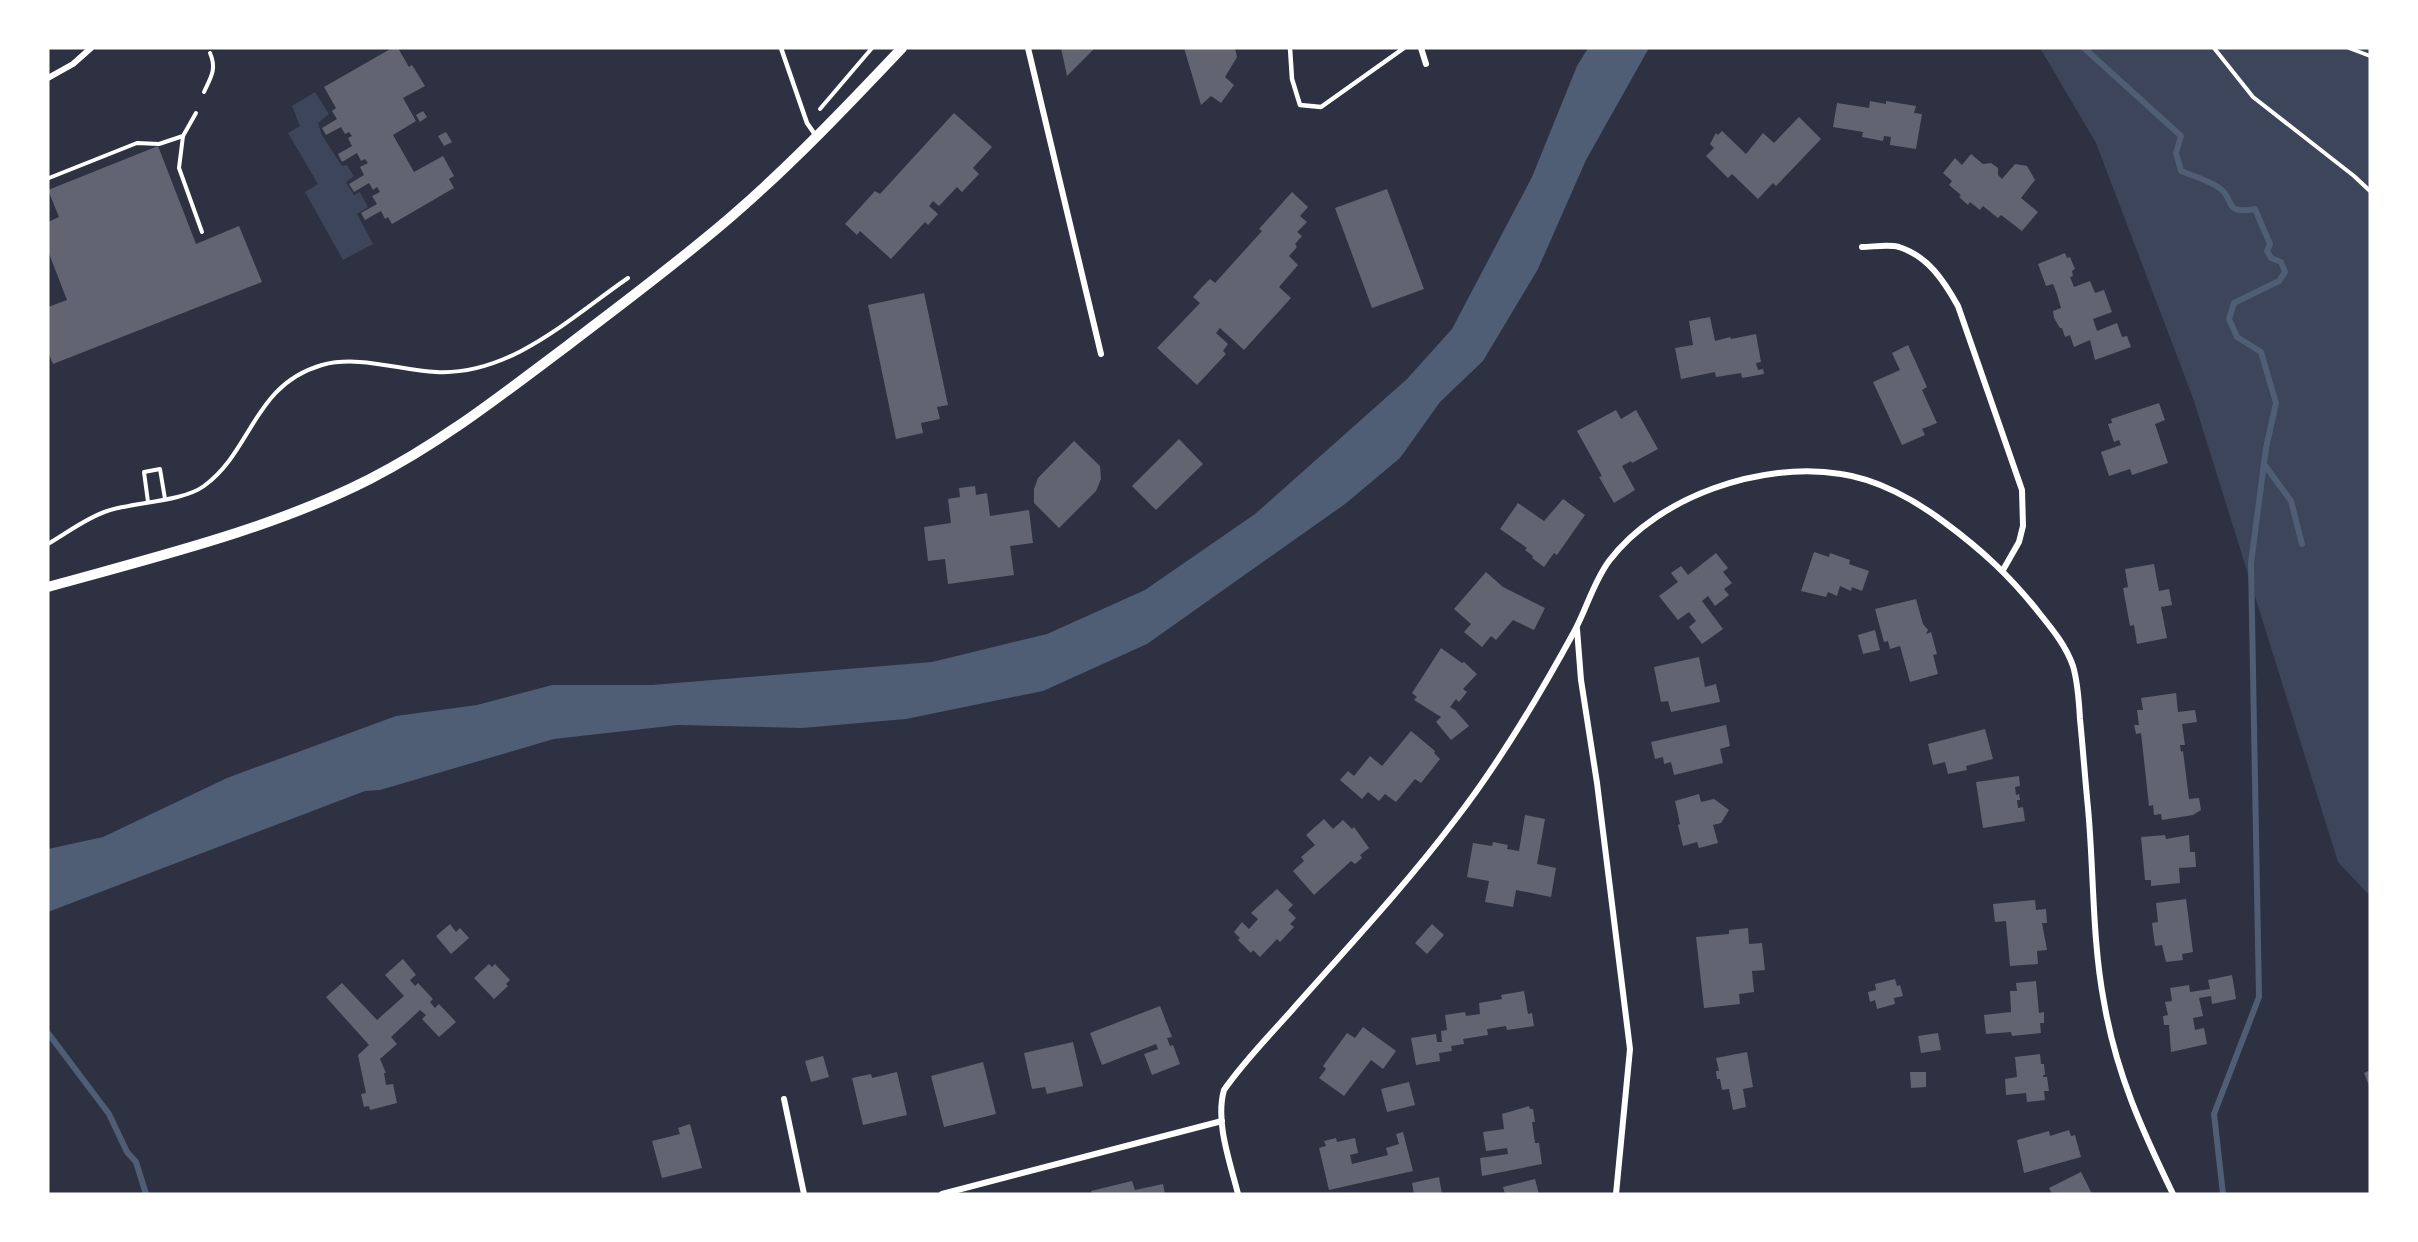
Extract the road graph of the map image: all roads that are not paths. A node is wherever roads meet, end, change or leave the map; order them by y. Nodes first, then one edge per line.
1 (91, 48) edge
2 (780, 48) edge
3 (902, 48) edge
4 (1028, 48) edge
5 (1290, 48) edge
6 (1404, 48) edge
7 (1420, 48) edge
8 (1426, 64) dead end
9 (48, 78) edge
10 (816, 136) junction
11 (1862, 247) dead end
12 (1101, 354) dead end
13 (2003, 570) junction
14 (48, 587) edge
15 (1577, 628) junction
16 (784, 1099) dead end
17 (1222, 1121) junction
18 (804, 1194) edge
19 (942, 1194) edge
20 (1238, 1194) edge
21 (1616, 1194) edge
22 (2173, 1194) edge

1 - 9 street
2 - 10 lane
3 - 10 street
4 - 12 street
5 - 6 lane
7 - 8 street
10 - 14 street
11 - 13 street
13 - 15 street
13 - 22 street
15 - 17 street
15 - 21 street
16 - 18 street
17 - 19 street
17 - 20 street

